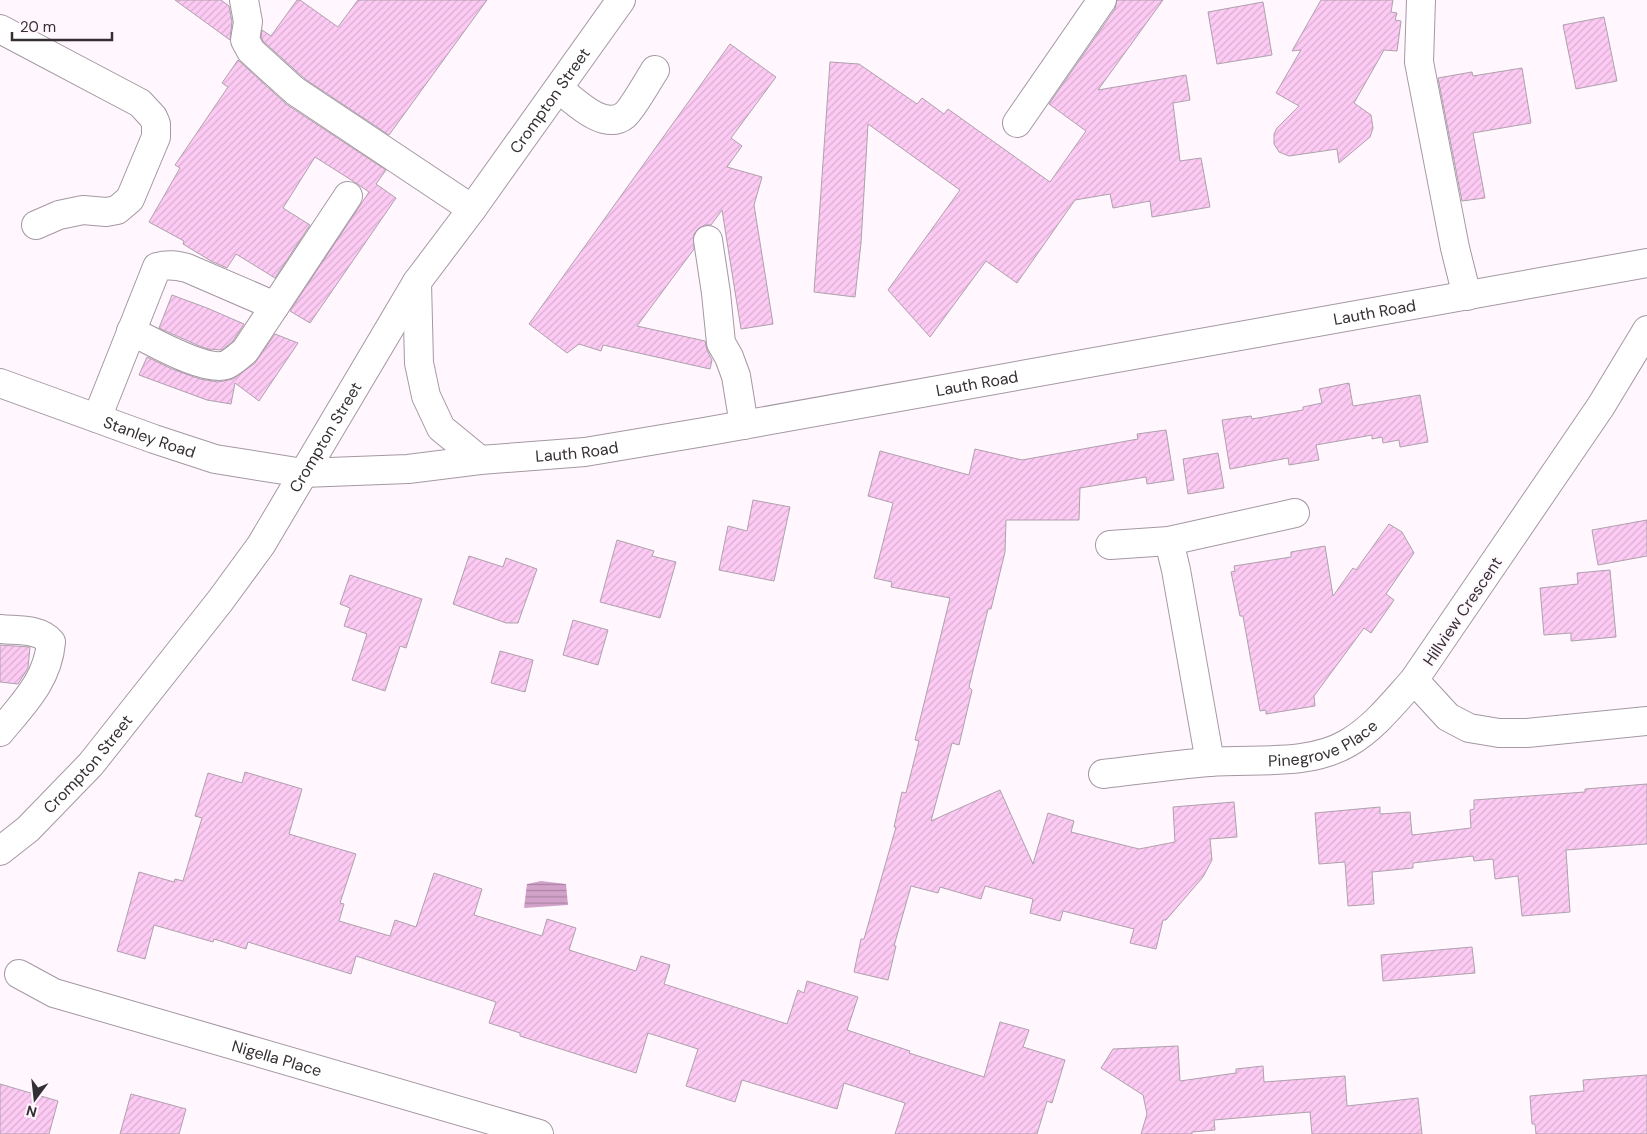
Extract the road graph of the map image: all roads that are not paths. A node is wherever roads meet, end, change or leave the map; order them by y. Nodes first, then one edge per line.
1 (244, 0) edge
2 (621, 0) edge
3 (1102, 0) edge
4 (1421, 0) edge
5 (0, 29) edge
6 (655, 70) dead end
7 (559, 89) junction
8 (1016, 123) dead end
9 (348, 196) dead end
10 (472, 209) junction
11 (36, 225) dead end
12 (708, 240) dead end
13 (1647, 263) edge
14 (418, 282) junction
15 (1467, 296) junction
16 (275, 306) junction
17 (1647, 330) edge
18 (131, 331) junction
19 (0, 384) edge
20 (97, 418) junction
21 (744, 425) junction
22 (480, 460) junction
23 (303, 473) junction
24 (1295, 514) dead end
25 (1169, 541) junction
26 (1110, 545) dead end
27 (0, 629) edge
28 (1414, 680) junction
29 (1647, 721) edge
30 (0, 732) edge
31 (1210, 762) junction
32 (1103, 774) dead end
33 (0, 851) edge
34 (19, 974) dead end
35 (539, 1134) edge

1 - 10 street
2 - 7 street, Crompton Street
3 - 8 street
4 - 15 street
5 - 11 street
6 - 7 street
7 - 10 street, Crompton Street
9 - 16 street
10 - 14 street, Crompton Street
12 - 21 street
13 - 15 street, Lauth Road
14 - 22 street
14 - 23 street, Crompton Street
15 - 21 street, Lauth Road
16 - 18 street
16 - 18 street
17 - 28 street, Hillview Crescent
18 - 20 street
19 - 20 street, Stanley Road
20 - 23 street, Stanley Road
21 - 22 street, Lauth Road
22 - 23 street, Lauth Road
23 - 33 street, Crompton Street
24 - 25 street
25 - 26 street
25 - 31 street
27 - 30 street
28 - 29 street, Hillview Crescent
28 - 31 street, Pinegrove Place
31 - 32 street, Pinegrove Place
34 - 35 street, Nigella Place

